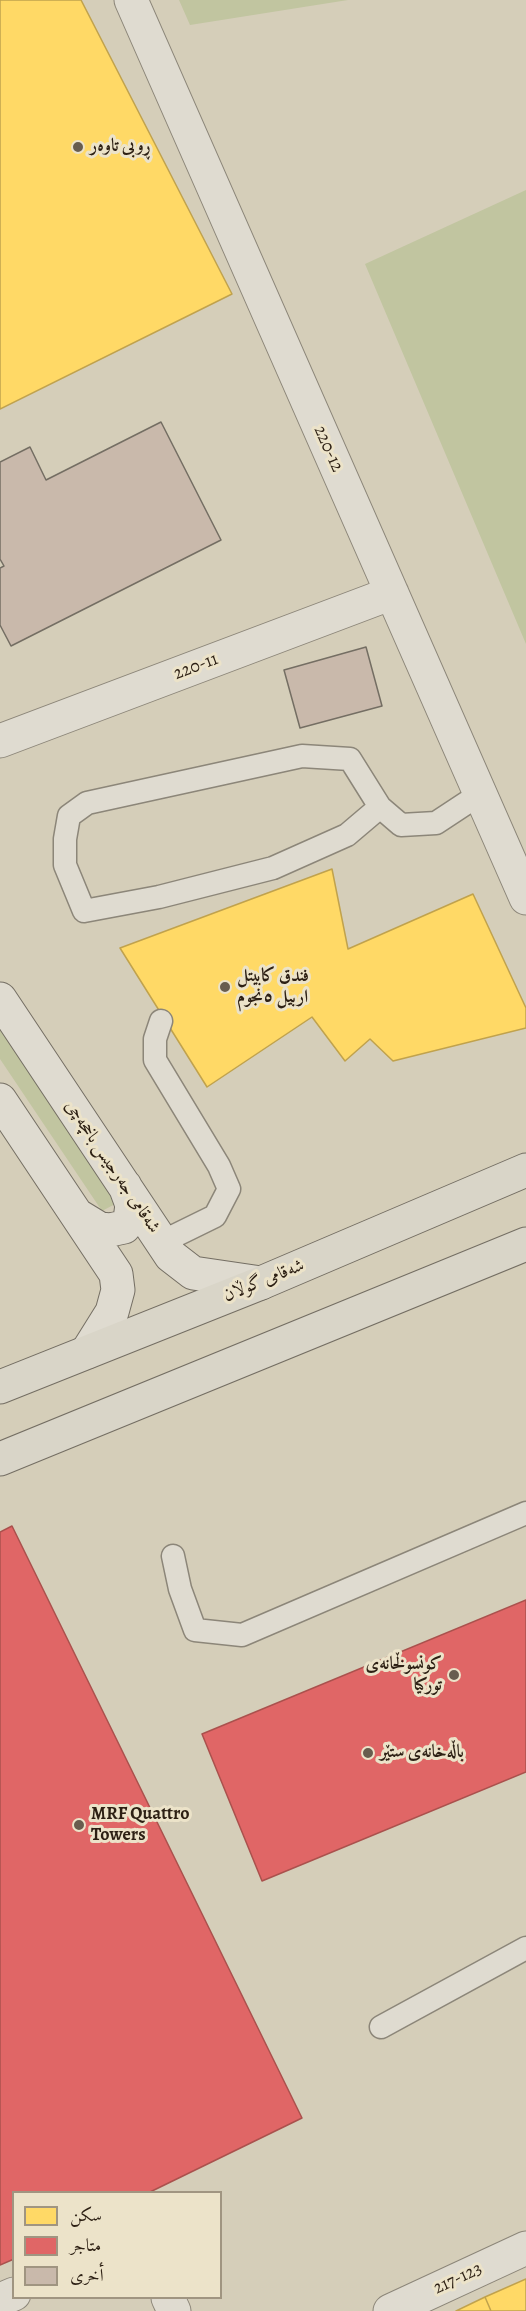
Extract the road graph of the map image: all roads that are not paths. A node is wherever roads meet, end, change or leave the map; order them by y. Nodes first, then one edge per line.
1 (131, 0) edge
2 (392, 593) junction
3 (0, 741) edge
4 (480, 794) junction
5 (380, 807) junction
6 (526, 898) edge
7 (0, 999) edge
8 (161, 1021) dead end
9 (0, 1100) edge
10 (526, 1170) edge
11 (125, 1186) junction
12 (77, 1215) junction
13 (162, 1242) junction
14 (526, 1244) edge
15 (261, 1283) junction
16 (87, 1352) junction
17 (0, 1387) edge
18 (0, 1459) edge
19 (526, 1513) edge
20 (173, 1556) dead end
21 (526, 1948) edge
22 (381, 2027) dead end
23 (526, 2248) edge
24 (390, 2311) edge

1 - 2 street, 220-12
2 - 3 street, 220-11
2 - 4 street, 220-12
4 - 5 lane
4 - 6 street, 220-12
5 - 5 lane
7 - 11 street, شەقامی جەرجیس باخچەچی
8 - 13 lane
9 - 12 street
10 - 15 main road, شەقامی گوڵان
11 - 12 street
11 - 13 street, شەقامی جەرجیس باخچەچی
12 - 16 street
13 - 15 street, شەقامی جەرجیس باخچەچی
14 - 18 main road
15 - 16 main road, شەقامی گوڵان
16 - 17 main road, شەقامی گوڵان
19 - 20 lane
21 - 22 lane
23 - 24 street, 217-123

